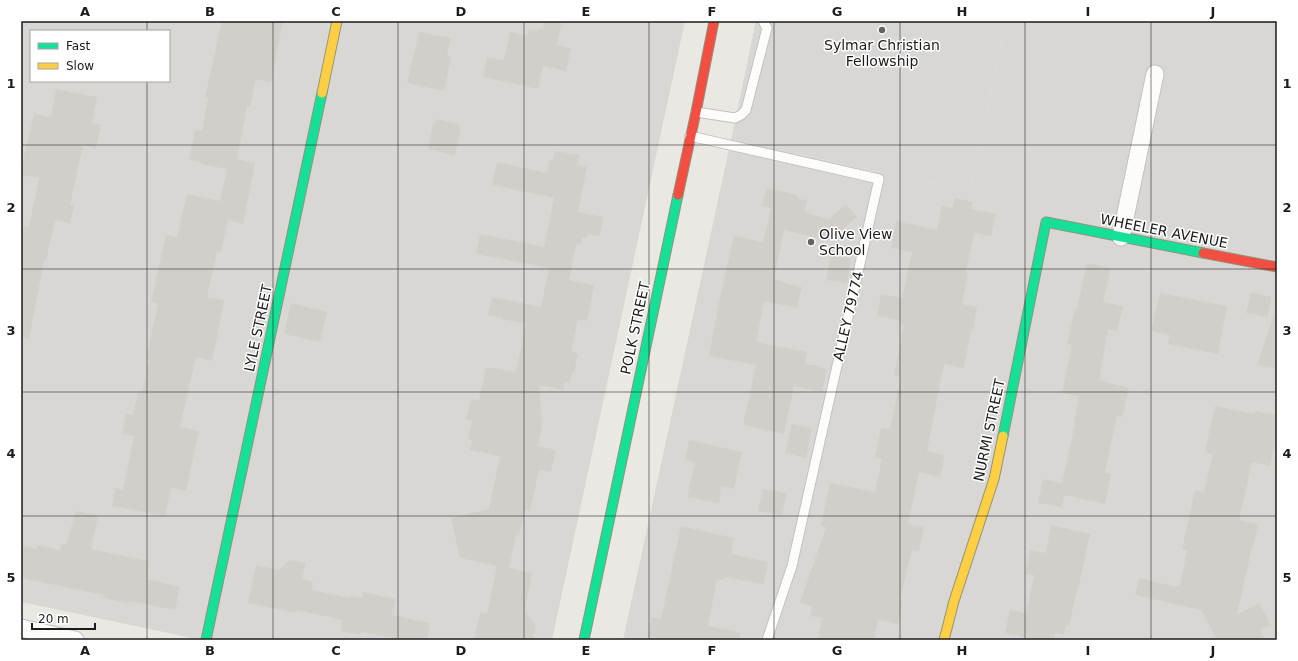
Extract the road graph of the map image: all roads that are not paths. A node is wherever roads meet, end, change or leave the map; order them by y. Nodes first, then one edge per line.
1 (337, 21) edge
2 (714, 21) edge
3 (762, 21) edge
4 (1155, 74) dead end
5 (696, 112) junction
6 (690, 136) junction
7 (1046, 222) joint
8 (1120, 236) junction
9 (1277, 267) edge
10 (21, 628) edge
11 (75, 640) edge
12 (206, 640) edge
13 (584, 640) edge
14 (767, 640) edge
15 (944, 640) edge

1 - 12 street, LYLE STREET
2 - 5 street, POLK STREET
3 - 5 lane
4 - 8 street
5 - 6 street, POLK STREET
6 - 13 street, POLK STREET
6 - 14 lane, ALLEY 79774
7 - 8 street, WHEELER AVENUE
7 - 15 street, NURMI STREET
8 - 9 street, WHEELER AVENUE
10 - 11 street

